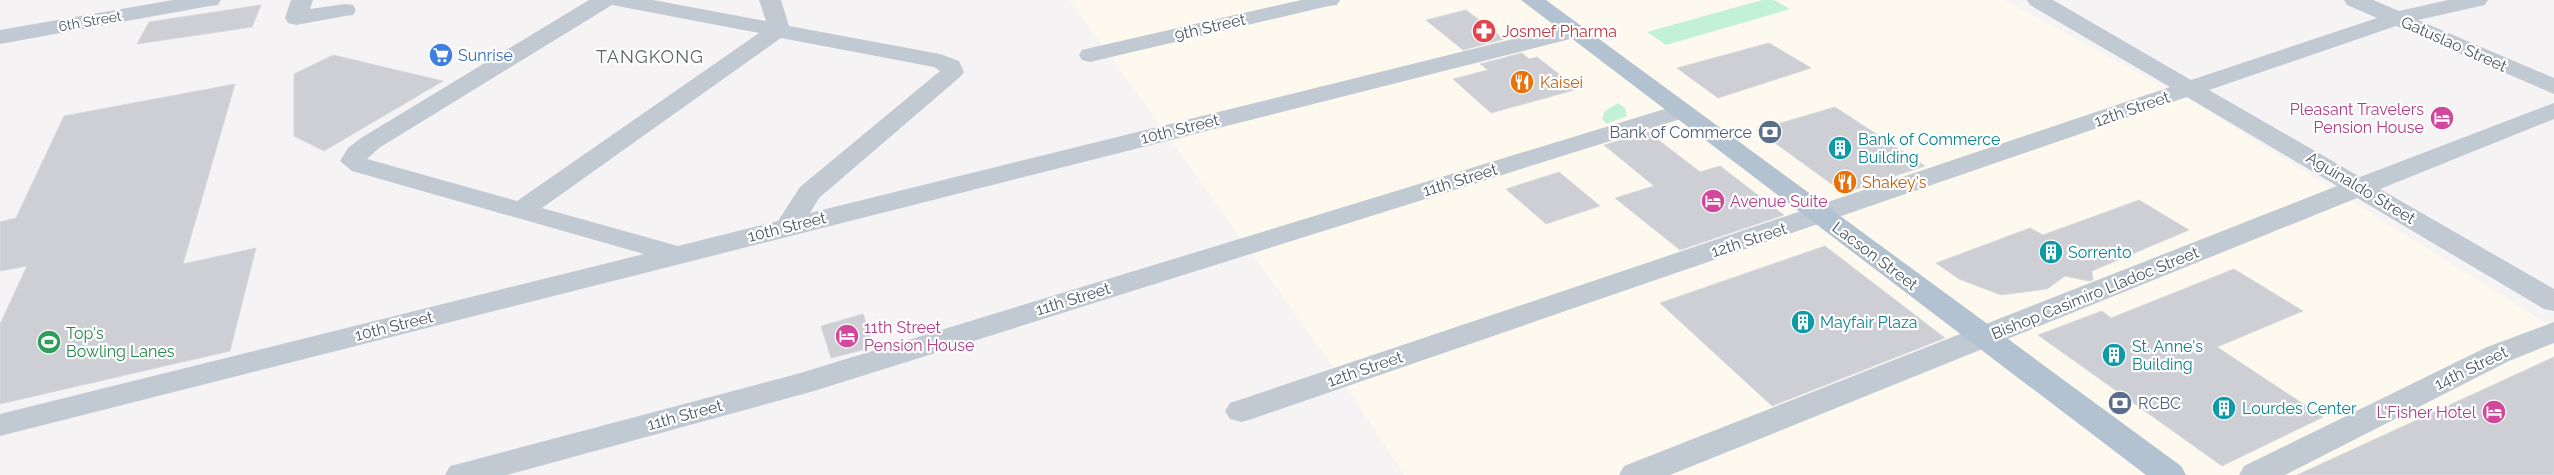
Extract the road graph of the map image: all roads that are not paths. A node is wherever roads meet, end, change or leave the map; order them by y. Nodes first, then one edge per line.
1 (210, 0) edge
2 (302, 0) edge
3 (604, 0) edge
4 (619, 0) edge
5 (770, 0) edge
6 (1329, 0) edge
7 (1532, 0) edge
8 (2038, 0) edge
9 (2355, 0) edge
10 (2477, 0) edge
11 (346, 10) dead end
12 (2397, 18) junction
13 (779, 29) junction
14 (1574, 31) junction
15 (0, 37) edge
16 (1090, 55) dead end
17 (2554, 87) edge
18 (2193, 88) junction
19 (2554, 110) edge
20 (1681, 111) junction
21 (2361, 188) junction
22 (520, 212) junction
23 (1821, 216) junction
24 (789, 226) junction
25 (677, 255) junction
26 (2554, 302) edge
27 (2554, 332) edge
28 (1984, 337) junction
29 (1242, 411) dead end
30 (0, 425) edge
31 (462, 475) edge
32 (1636, 475) edge
33 (2169, 475) edge
34 (2256, 475) edge

1 - 15 street, 6th Street
2 - 11 street
3 - 22 street
4 - 13 street
5 - 13 street
6 - 16 street, 9th Street
7 - 14 main road, Lacson Street
8 - 18 street, Aguinaldo Street
9 - 12 street, Gatuslao Street
10 - 12 street, 12th Street
12 - 17 street, Gatuslao Street
12 - 18 street, 12th Street
13 - 22 street
13 - 24 street
14 - 20 main road, Lacson Street
14 - 24 street, 10th Street
18 - 21 street, Aguinaldo Street
18 - 23 street, 12th Street
19 - 21 street, Bishop Casimiro Lladoc Street
20 - 23 main road, Lacson Street
20 - 31 street, 11th Street
21 - 26 street, Aguinaldo Street
21 - 28 street, Bishop Casimiro Lladoc Street
22 - 25 street
23 - 28 main road, Lacson Street
23 - 29 street, 12th Street
24 - 25 street, 10th Street
25 - 30 street, 10th Street
27 - 34 street, 14th Street
28 - 32 street, Bishop Casimiro Lladoc Street
28 - 33 main road, Lacson Street

